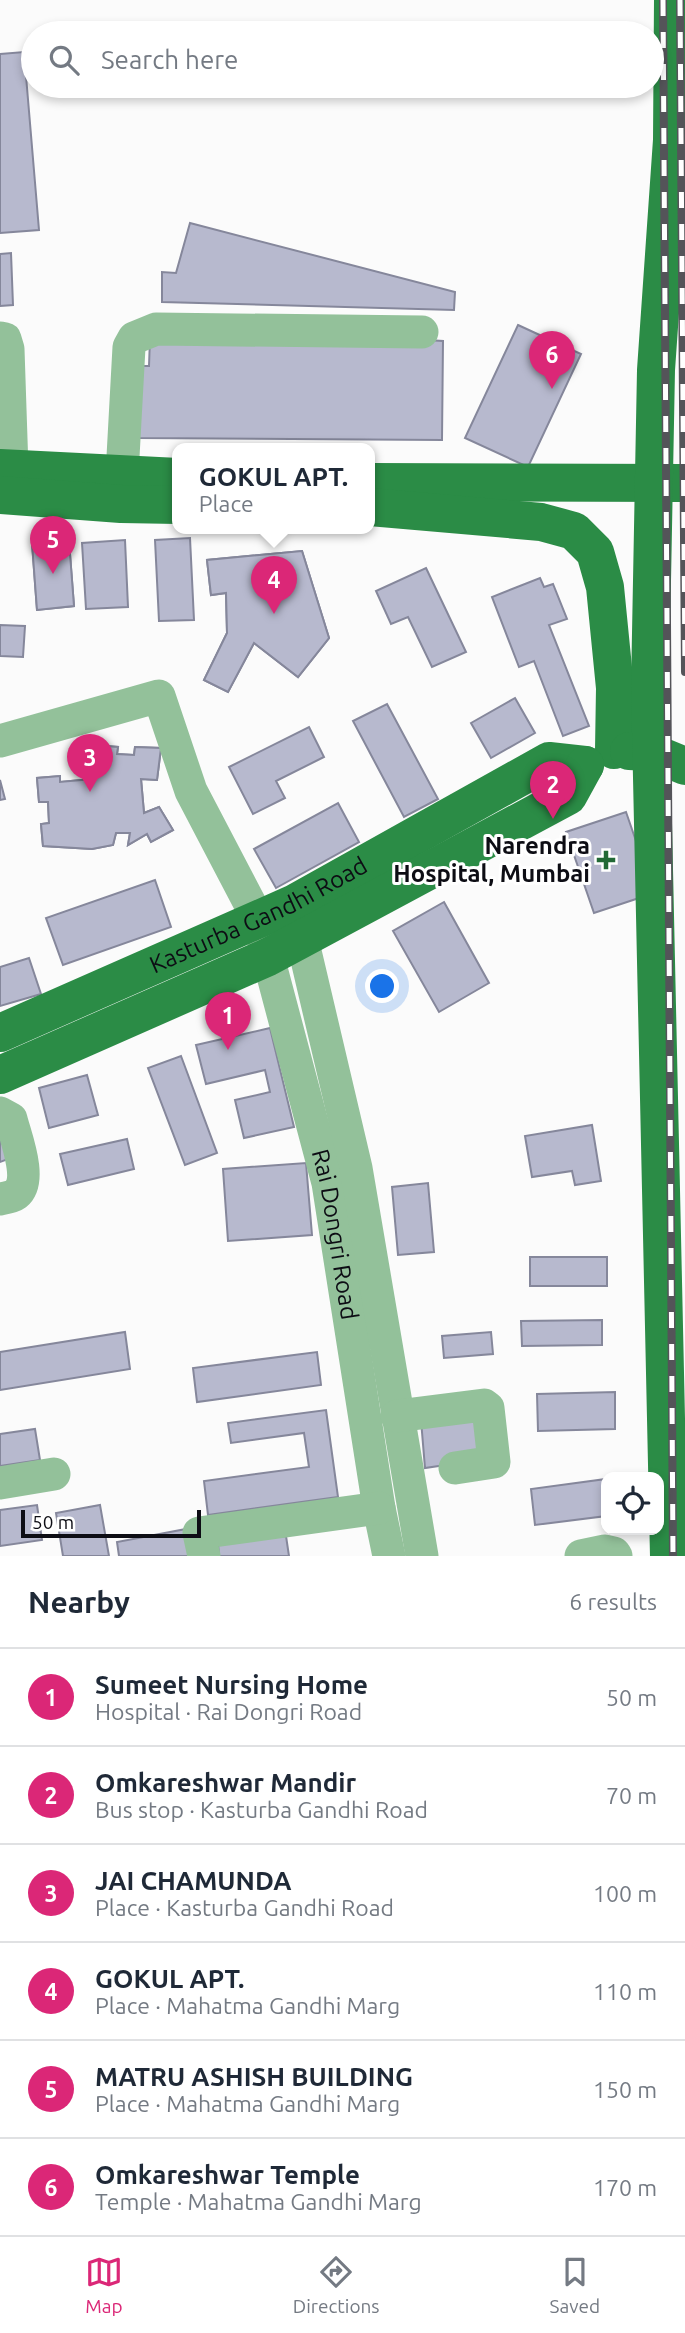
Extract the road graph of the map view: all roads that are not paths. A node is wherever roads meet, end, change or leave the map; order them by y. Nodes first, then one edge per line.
1 (677, 5) edge
2 (679, 70) edge
3 (422, 332) dead end
4 (0, 338) edge
5 (122, 475) junction
6 (4, 477) edge
7 (172, 477) edge
8 (375, 482) edge
9 (670, 483) edge
10 (172, 505) edge
11 (375, 507) edge
12 (650, 723) edge
13 (0, 741) edge
14 (599, 758) junction
15 (258, 919) junction
16 (299, 921) junction
17 (268, 957) junction
18 (0, 1033) edge
19 (0, 1075) edge
20 (0, 1114) edge
21 (0, 1199) edge
22 (368, 1337) junction
23 (397, 1416) junction
24 (455, 1468) dead end
25 (54, 1474) dead end
26 (407, 1474) junction
27 (0, 1483) edge
28 (376, 1493) junction
29 (204, 1556) edge
30 (389, 1556) edge
31 (422, 1556) edge
32 (581, 1556) edge
33 (616, 1556) edge
34 (669, 1556) edge

1 - 2 main road
2 - 9 main road
3 - 5 street
4 - 6 street
5 - 6 main road
5 - 7 main road
6 - 10 main road
8 - 9 main road
9 - 12 main road
11 - 12 main road
12 - 14 main road, Kasturba Gandhi Road
12 - 14 main road
12 - 34 main road
13 - 15 street, Rai Dongri Road
14 - 16 main road, Kasturba Gandhi Road
15 - 16 main road, Kasturba Gandhi Road
15 - 17 street, Rai Dongri Road
15 - 18 main road, Kasturba Gandhi Road
16 - 17 main road
16 - 22 street
17 - 19 main road
17 - 22 street, Rai Dongri Road
20 - 21 street
22 - 23 street
22 - 28 street, Rai Dongri Road
23 - 24 street
23 - 26 street
25 - 27 street
26 - 28 street
26 - 31 street
28 - 29 street
28 - 30 street, Rai Dongri Road
32 - 33 street

